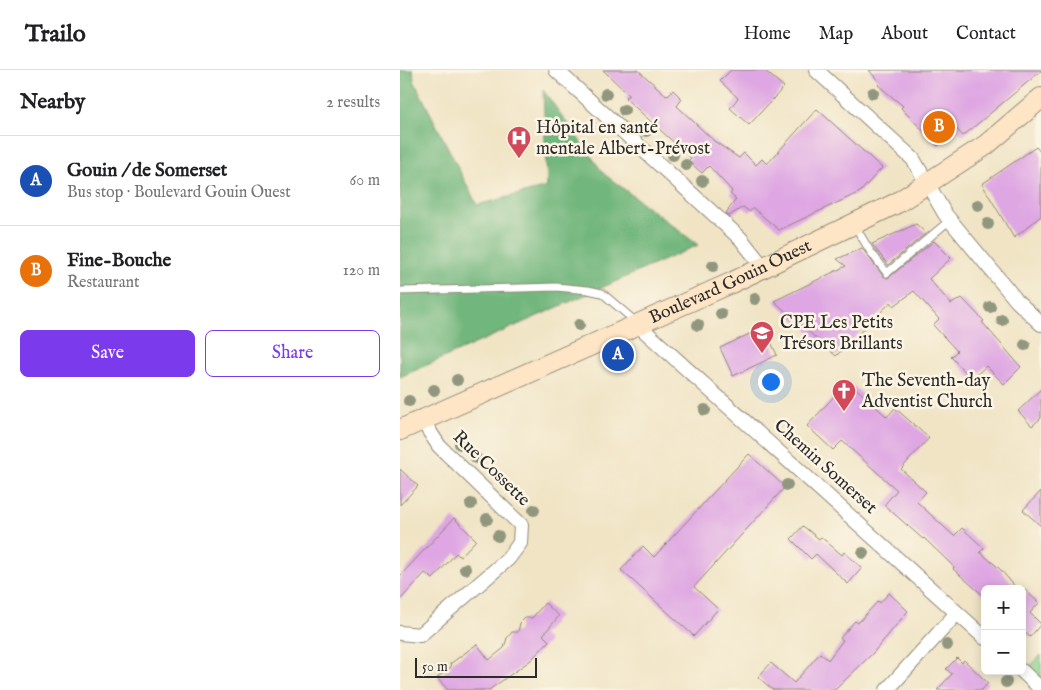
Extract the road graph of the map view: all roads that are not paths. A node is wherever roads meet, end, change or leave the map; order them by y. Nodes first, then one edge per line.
1 (556, 70) edge
2 (816, 70) edge
3 (1041, 98) edge
4 (927, 184) junction
5 (950, 220) junction
6 (854, 224) junction
7 (763, 267) junction
8 (400, 291) edge
9 (1041, 324) edge
10 (638, 325) junction
11 (422, 420) junction
12 (400, 430) edge
13 (957, 612) junction
14 (400, 633) edge
15 (981, 634) edge
16 (1026, 675) edge
17 (1041, 689) edge
18 (887, 690) edge

1 - 7 street
2 - 4 street
3 - 4 street, Boulevard Gouin Ouest
4 - 5 street
4 - 6 street, Boulevard Gouin Ouest
5 - 6 lane
5 - 9 street
6 - 7 street, Boulevard Gouin Ouest
7 - 10 street, Boulevard Gouin Ouest
8 - 10 lane
10 - 11 street, Boulevard Gouin Ouest
10 - 13 street, Chemin Somerset
11 - 12 street, Boulevard Gouin Ouest
11 - 14 street, Rue Cossette
13 - 15 street, Chemin Somerset
13 - 18 street
16 - 17 street

